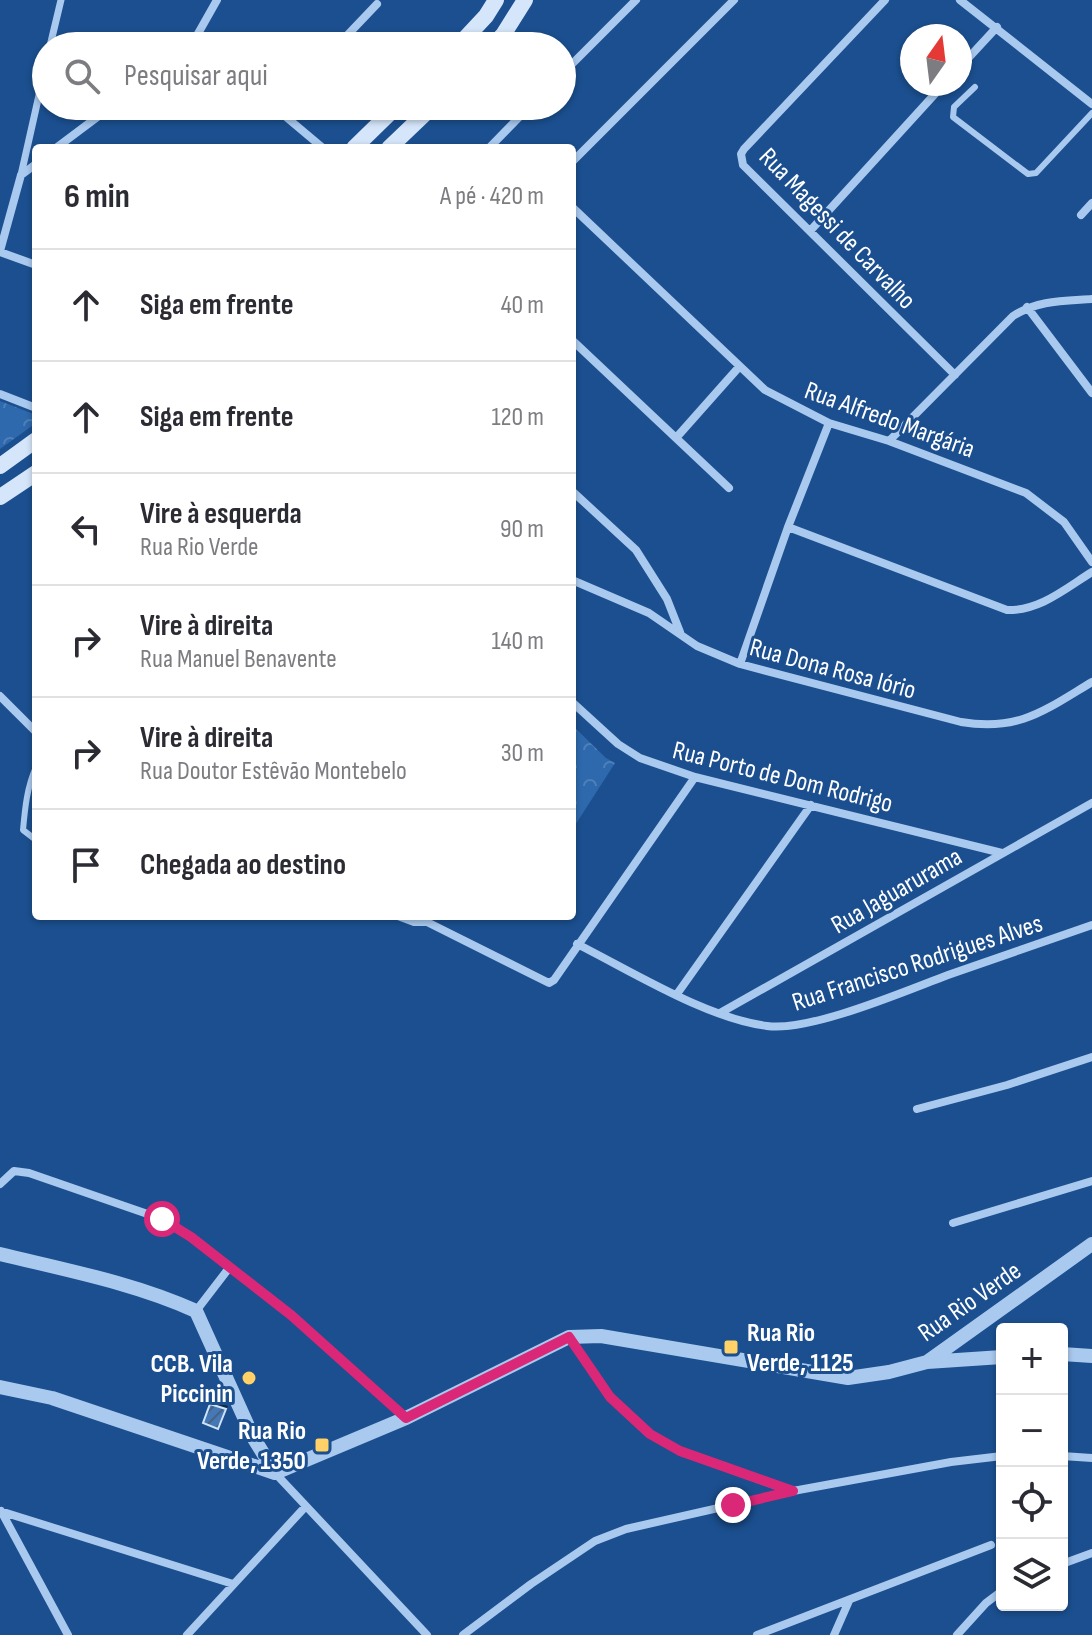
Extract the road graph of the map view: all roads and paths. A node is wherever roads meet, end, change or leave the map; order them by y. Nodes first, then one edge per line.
1 (61, 0) edge
2 (217, 0) edge
3 (496, 0) edge
4 (525, 0) edge
5 (636, 0) edge
6 (734, 0) edge
7 (885, 0) edge
8 (960, 0) edge
9 (377, 4) dead end
10 (997, 27) junction
11 (53, 32) edge
12 (201, 32) edge
13 (350, 32) edge
14 (471, 32) edge
15 (505, 32) edge
16 (972, 54) edge
17 (576, 60) edge
18 (975, 87) dead end
19 (933, 96) edge
20 (1092, 104) edge
21 (1092, 113) edge
22 (33, 120) edge
23 (93, 120) edge
24 (291, 120) edge
25 (383, 120) edge
26 (418, 120) edge
27 (516, 120) edge
28 (496, 140) junction
29 (61, 144) edge
30 (318, 144) edge
31 (358, 144) edge
32 (393, 144) edge
33 (492, 144) edge
34 (500, 144) edge
35 (576, 158) edge
36 (32, 167) edge
37 (21, 175) junction
38 (1092, 203) edge
39 (576, 211) edge
40 (1081, 215) dead end
41 (810, 231) junction
42 (0, 252) edge
43 (32, 264) edge
44 (1092, 299) edge
45 (1027, 307) junction
46 (576, 344) edge
47 (739, 367) junction
48 (955, 375) junction
49 (1092, 393) edge
50 (0, 394) edge
51 (32, 406) edge
52 (829, 423) junction
53 (676, 438) junction
54 (889, 441) junction
55 (32, 443) edge
56 (0, 466) edge
57 (32, 477) edge
58 (729, 488) dead end
59 (576, 495) edge
60 (0, 497) edge
61 (788, 527) junction
62 (1092, 562) edge
63 (1092, 572) edge
64 (576, 582) edge
65 (680, 633) junction
66 (740, 664) junction
67 (1092, 682) edge
68 (0, 696) edge
69 (576, 706) edge
70 (32, 728) edge
71 (32, 776) edge
72 (695, 777) junction
73 (1092, 803) edge
74 (811, 805) junction
75 (32, 837) edge
76 (1002, 853) junction
77 (409, 920) edge
78 (430, 920) edge
79 (427, 922) junction
80 (1092, 925) edge
81 (577, 944) junction
82 (677, 994) junction
83 (720, 1013) junction
84 (1092, 1057) edge
85 (917, 1109) dead end
86 (1092, 1181) edge
87 (0, 1184) edge
88 (953, 1223) dead end
89 (1092, 1244) edge
90 (0, 1254) edge
91 (229, 1268) junction
92 (196, 1311) junction
93 (985, 1319) junction
94 (569, 1337) junction
95 (1068, 1354) edge
96 (1092, 1356) edge
97 (996, 1357) edge
98 (984, 1358) junction
99 (927, 1362) junction
100 (0, 1387) edge
101 (406, 1418) junction
102 (1068, 1456) edge
103 (996, 1457) edge
104 (1092, 1458) edge
105 (275, 1473) junction
106 (793, 1491) junction
107 (306, 1506) junction
108 (1, 1511) edge
109 (991, 1545) dead end
110 (1092, 1553) edge
111 (1068, 1562) edge
112 (233, 1584) junction
113 (996, 1596) edge
114 (849, 1601) junction
115 (68, 1635) edge
116 (187, 1635) edge
117 (427, 1635) edge
118 (463, 1635) edge
119 (757, 1635) edge
120 (834, 1635) edge
121 (957, 1635) edge

1 - 11 street
2 - 12 street
3 - 14 main road
4 - 15 main road
5 - 17 street
6 - 35 street
7 - 41 street, Rua Magessi de Carvalho
8 - 10 street
9 - 13 street
10 - 16 street
10 - 20 street
18 - 21 lane
19 - 41 street
22 - 37 street
23 - 29 street
24 - 30 street
25 - 31 main road
26 - 32 main road
27 - 28 street
28 - 33 street
28 - 34 street
36 - 37 street
37 - 42 street
38 - 40 street
39 - 47 street, Rua Alfredo Margária
41 - 48 street, Rua Magessi de Carvalho
42 - 43 street
44 - 45 street
45 - 48 street
45 - 49 street
46 - 53 street
47 - 52 street, Rua Alfredo Margária
47 - 53 street
48 - 54 street
50 - 51 street
52 - 54 street, Rua Alfredo Margária
52 - 61 street
53 - 58 street
54 - 62 street, Rua Alfredo Margária
55 - 56 main road
57 - 60 main road
59 - 65 street
61 - 63 street
61 - 66 street
64 - 65 street, Rua Dona Rosa Iório
65 - 66 street, Rua Dona Rosa Iório
66 - 67 street, Rua Dona Rosa Iório
68 - 70 street
69 - 72 street, Rua Porto de Dom Rodrigo
71 - 75 lane
72 - 74 street, Rua Porto de Dom Rodrigo
72 - 81 street
73 - 76 street, Rua Jaguarurama
74 - 76 street, Rua Porto de Dom Rodrigo
74 - 82 street
76 - 83 street, Rua Jaguarurama
77 - 79 street
78 - 79 street
79 - 81 street
80 - 83 street, Rua Francisco Rodrigues Alves
81 - 82 street, Rua Francisco Rodrigues Alves
82 - 83 street, Rua Francisco Rodrigues Alves
84 - 85 street
86 - 88 street
87 - 91 street
89 - 93 street, Rua Rio Verde
90 - 92 street
91 - 92 street
91 - 101 street
92 - 105 street
93 - 98 street
93 - 99 street, Rua Rio Verde
94 - 99 street, Rua Rio Verde
94 - 101 street, Rua Rio Verde
94 - 106 street
95 - 96 street
97 - 98 street
98 - 99 street
100 - 105 street
101 - 105 street, Rua Rio Verde
102 - 104 street
103 - 106 street
105 - 107 street
106 - 118 street
107 - 112 street
107 - 117 street
108 - 112 street
108 - 115 street
109 - 114 street
110 - 111 street
112 - 116 street
113 - 121 street
114 - 119 street
114 - 120 street

